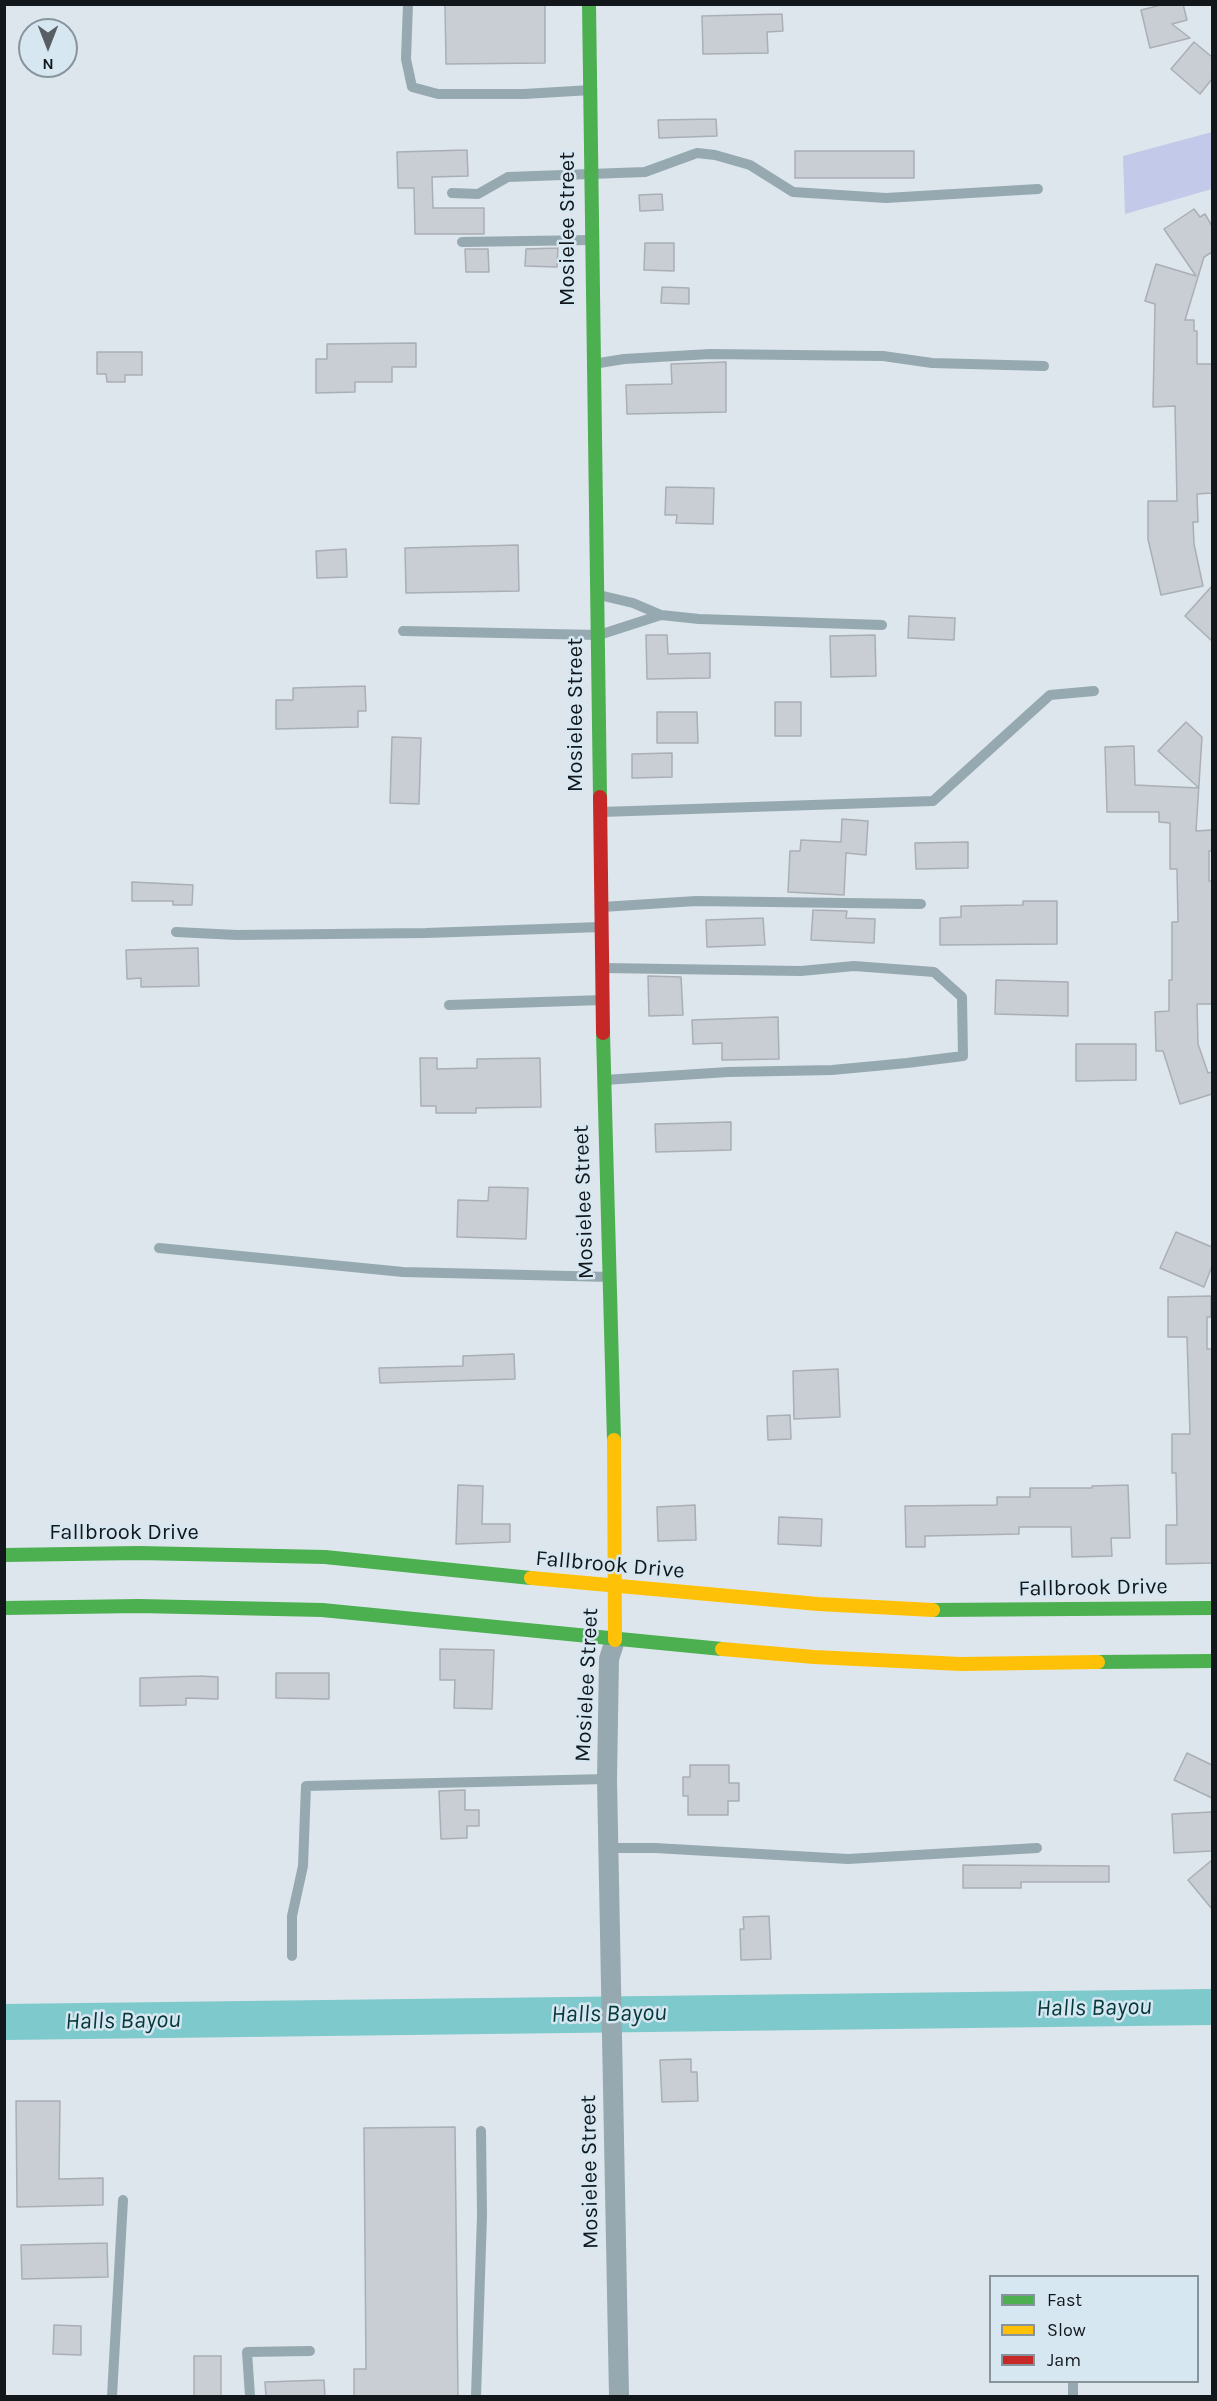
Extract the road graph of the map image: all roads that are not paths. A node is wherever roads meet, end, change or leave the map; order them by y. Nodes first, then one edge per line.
1 (408, 4) edge
2 (589, 4) edge
3 (591, 90) junction
4 (591, 174) junction
5 (1038, 189) dead end
6 (452, 193) dead end
7 (591, 240) junction
8 (462, 242) dead end
9 (593, 364) junction
10 (1044, 366) dead end
11 (599, 595) junction
12 (661, 615) junction
13 (882, 625) dead end
14 (403, 631) dead end
15 (599, 635) junction
16 (1094, 691) dead end
17 (600, 812) junction
18 (921, 904) dead end
19 (601, 907) junction
20 (601, 927) junction
21 (176, 932) dead end
22 (603, 968) junction
23 (603, 1000) junction
24 (448, 1005) dead end
25 (604, 1080) junction
26 (159, 1248) dead end
27 (611, 1277) junction
28 (4, 1555) edge
29 (615, 1587) junction
30 (4, 1608) edge
31 (1212, 1608) edge
32 (615, 1640) junction
33 (1212, 1661) edge
34 (607, 1779) junction
35 (608, 1848) junction
36 (1036, 1848) dead end
37 (292, 1956) dead end
38 (481, 2131) dead end
39 (123, 2200) dead end
40 (310, 2351) dead end
41 (112, 2397) edge
42 (250, 2397) edge
43 (476, 2397) edge
44 (619, 2397) edge

1 - 3 lane
2 - 3 main road, Mosielee Street
3 - 4 main road, Mosielee Street
4 - 5 lane
4 - 6 lane
4 - 7 main road, Mosielee Street
7 - 8 lane
7 - 9 main road, Mosielee Street
9 - 10 lane
9 - 11 main road, Mosielee Street
11 - 12 lane
11 - 15 main road, Mosielee Street
12 - 13 lane
12 - 15 lane
14 - 15 lane
15 - 17 main road, Mosielee Street
16 - 17 lane
17 - 19 main road, Mosielee Street
18 - 19 lane
19 - 20 main road, Mosielee Street
20 - 21 lane
20 - 22 main road, Mosielee Street
22 - 23 main road, Mosielee Street
22 - 25 lane
23 - 24 lane
23 - 25 main road, Mosielee Street
25 - 27 main road, Mosielee Street
26 - 27 lane
27 - 29 main road, Mosielee Street
28 - 29 main road, Fallbrook Drive
29 - 31 main road, Fallbrook Drive
29 - 32 main road, Mosielee Street
30 - 32 main road
32 - 33 main road
32 - 34 street, Mosielee Street
34 - 35 street, Mosielee Street
34 - 37 lane
35 - 36 lane
35 - 44 street, Mosielee Street
38 - 43 lane
39 - 41 lane
40 - 42 lane

